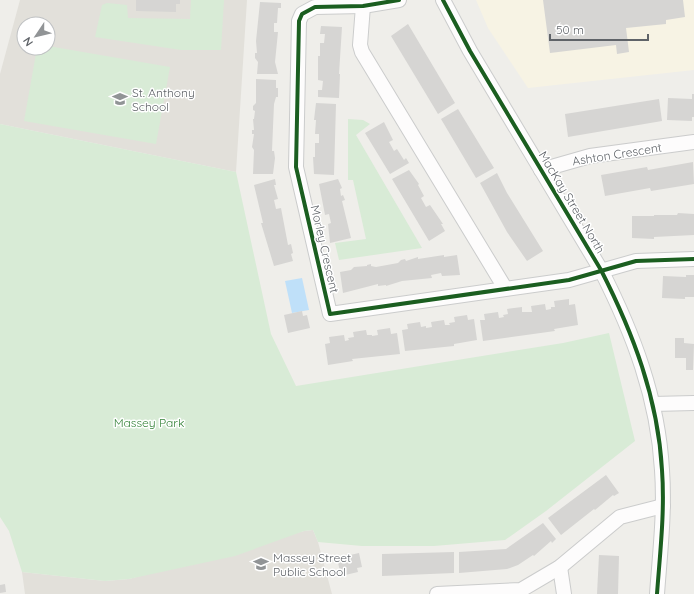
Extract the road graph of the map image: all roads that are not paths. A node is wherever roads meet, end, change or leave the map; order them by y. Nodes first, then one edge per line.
1 (399, 0) edge
2 (443, 0) edge
3 (363, 6) junction
4 (694, 142) edge
5 (541, 170) junction
6 (694, 259) edge
7 (601, 270) junction
8 (504, 288) junction
9 (694, 403) edge
10 (653, 404) junction
11 (663, 506) junction
12 (560, 567) junction
13 (437, 594) edge
14 (564, 594) edge
15 (657, 594) edge

1 - 3 street, Morley Crescent
2 - 5 street, MacKay Street North
3 - 8 street
3 - 8 street, Morley Crescent
4 - 5 street, Ashton Crescent
5 - 7 street, MacKay Street North
6 - 7 street
7 - 8 street, Morley Crescent
7 - 10 street, MacKay Street North
9 - 10 street
10 - 11 street, MacKay Street North
11 - 12 street
11 - 15 street, MacKay Street North
12 - 13 street
12 - 14 street

